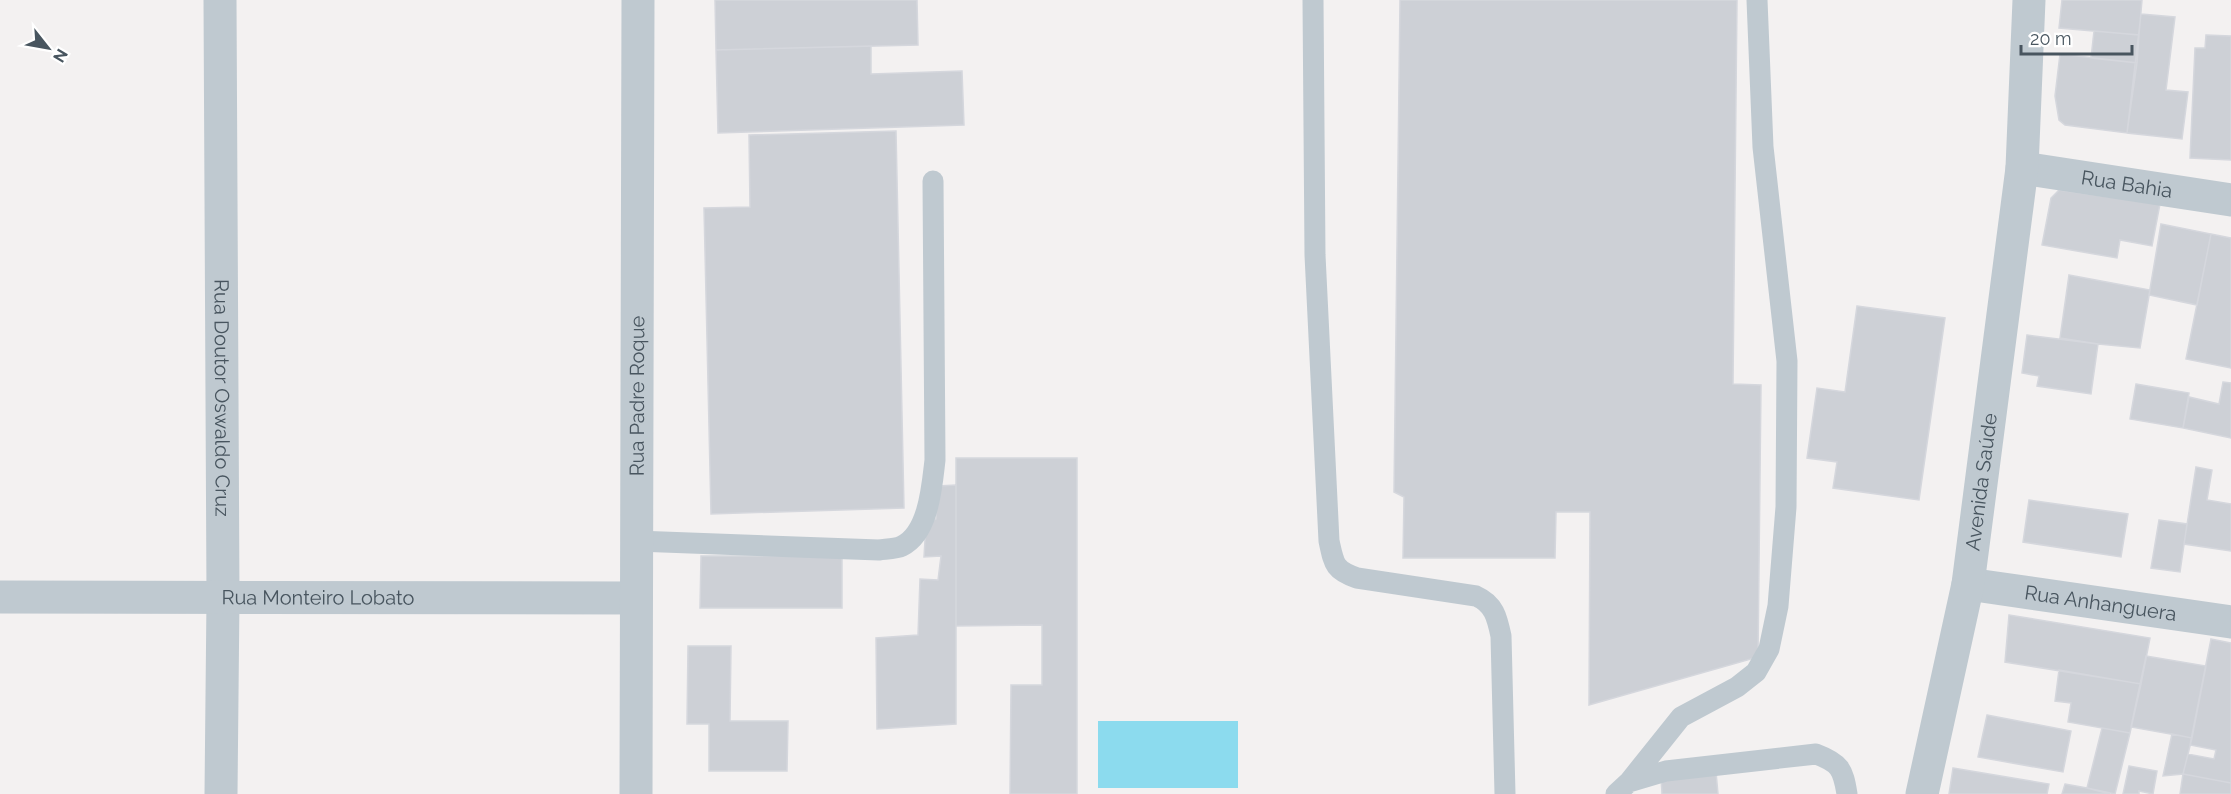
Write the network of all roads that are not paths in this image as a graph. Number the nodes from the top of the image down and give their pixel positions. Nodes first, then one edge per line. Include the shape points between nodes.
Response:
1 (220, 0) edge
2 (638, 0) edge
3 (1313, 0) edge
4 (1757, 0) edge
5 (2030, 0) edge
6 (2022, 168) junction
7 (933, 181) dead end
8 (2231, 200) edge
9 (636, 541) junction
10 (1968, 584) junction
11 (0, 597) edge
12 (223, 598) junction
13 (636, 598) junction
14 (2231, 622) edge
15 (1622, 788) edge
16 (221, 794) edge
17 (636, 794) edge
18 (1505, 794) edge
19 (1847, 794) edge
20 (1922, 794) edge

1 - 12 street, Rua Doutor Oswaldo Cruz
2 - 9 street, Rua Padre Roque
3 - 18 lane via 1316,255 1333,561 1341,572 1358,578 1487,601 1501,636
4 - 15 lane via 1763,147 1787,361 1786,507 1778,606 1770,649 1756,672 1737,687 1681,717
5 - 6 street, Avenida Saúde
6 - 8 street, Rua Bahia
6 - 10 street, Avenida Saúde
7 - 9 lane via 935,460 931,497 915,535 902,546 879,550
9 - 13 street, Rua Padre Roque
10 - 14 street, Rua Anhanguera
10 - 20 street, Avenida Saúde
11 - 12 street, Rua Monteiro Lobato
12 - 13 street, Rua Monteiro Lobato
12 - 16 street, Rua Doutor Oswaldo Cruz
13 - 17 street, Rua Padre Roque
15 - 19 lane via 1666,771 1816,754 1834,760 1844,775

